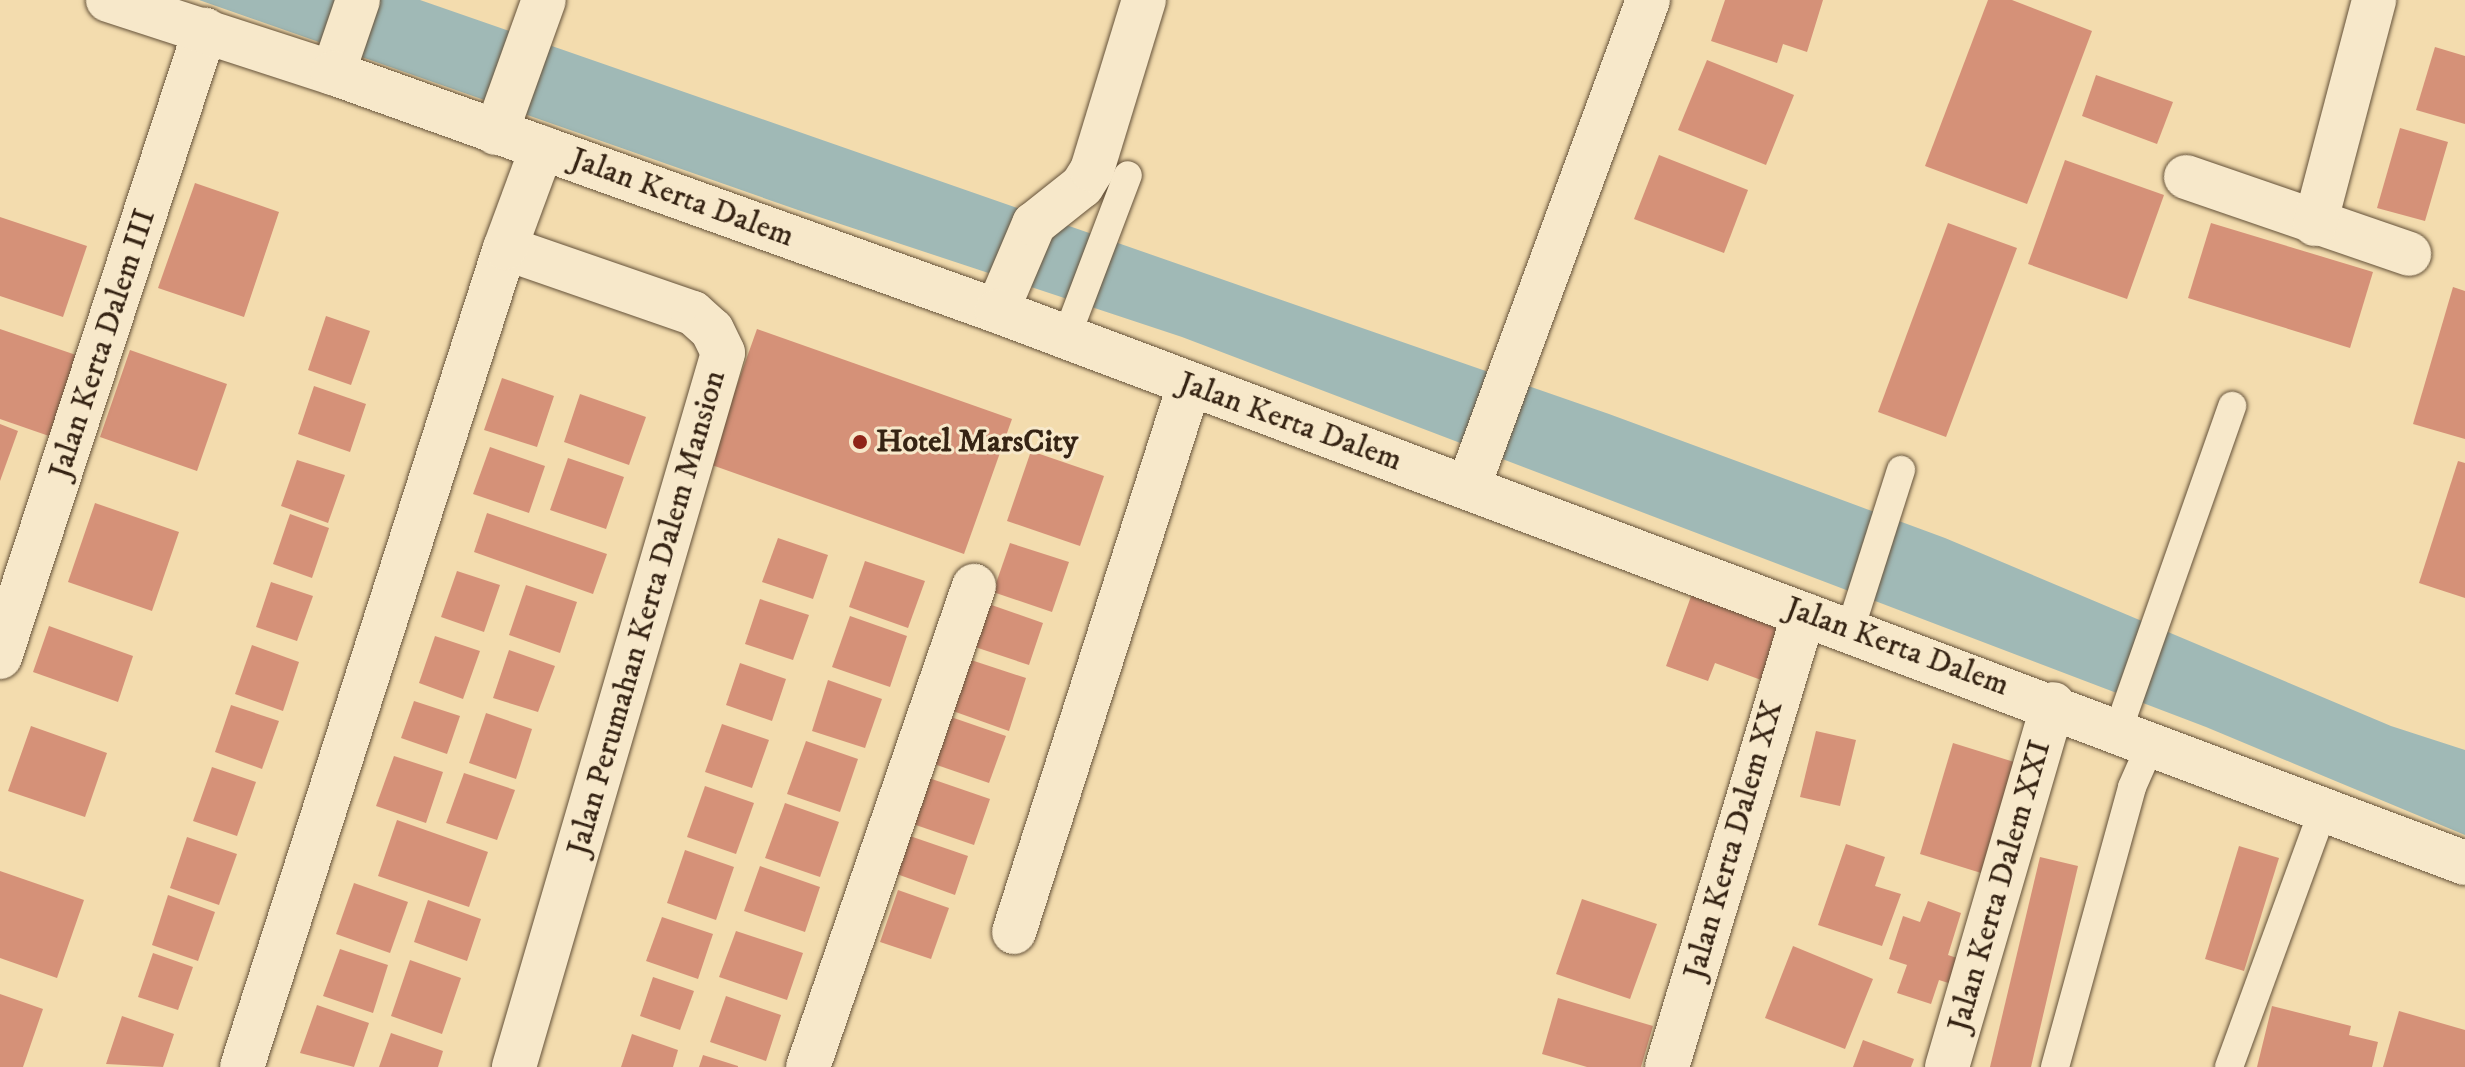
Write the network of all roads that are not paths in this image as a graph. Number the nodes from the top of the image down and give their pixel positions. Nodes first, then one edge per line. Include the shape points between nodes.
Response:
1 (108, 0) edge
2 (358, 0) edge
3 (1144, 0) edge
4 (1648, 0) edge
5 (2374, 0) edge
6 (154, 7) edge
7 (541, 10) edge
8 (205, 30) junction
9 (335, 65) junction
10 (498, 126) junction
11 (542, 148) junction
12 (1128, 175) dead end
13 (2186, 177) dead end
14 (2315, 224) junction
15 (505, 248) junction
16 (2409, 254) dead end
17 (1002, 301) junction
18 (1072, 325) junction
19 (1189, 386) junction
20 (2232, 406) dead end
21 (1901, 470) dead end
22 (1473, 472) junction
23 (974, 586) dead end
24 (1804, 614) junction
25 (1855, 614) junction
26 (0, 657) edge
27 (2053, 704) junction
28 (2133, 723) junction
29 (2324, 808) junction
30 (2465, 863) edge
31 (1014, 932) dead end
32 (242, 1067) edge
33 (514, 1067) edge
34 (808, 1067) edge
35 (1667, 1067) edge
36 (1947, 1067) edge
37 (2055, 1067) edge
38 (2229, 1067) edge

1 - 6 street, Jalan Kerta Dalem
2 - 9 street
3 - 17 street via 1092,170 1082,186 1034,224
4 - 22 street
5 - 14 street
6 - 8 street, Jalan Kerta Dalem
7 - 10 street
8 - 9 street, Jalan Kerta Dalem
8 - 26 street, Jalan Kerta Dalem III
9 - 10 street, Jalan Kerta Dalem
10 - 11 street, Jalan Kerta Dalem
11 - 15 street
11 - 17 street, Jalan Kerta Dalem
12 - 18 lane
13 - 14 street
14 - 16 street
15 - 32 street
15 - 33 street, Jalan Perumahan Kerta Dalem Mansion via 693,313 712,330 723,353
17 - 18 street, Jalan Kerta Dalem
18 - 19 street, Jalan Kerta Dalem
19 - 22 street, Jalan Kerta Dalem
19 - 31 street
20 - 28 lane via 2161,617
21 - 25 lane
22 - 24 street, Jalan Kerta Dalem
23 - 34 street
24 - 25 street, Jalan Kerta Dalem
24 - 35 street, Jalan Kerta Dalem XX
25 - 27 street, Jalan Kerta Dalem
27 - 28 street, Jalan Kerta Dalem
27 - 36 street, Jalan Kerta Dalem XXI
28 - 29 street, Jalan Kerta Dalem
28 - 37 lane via 2132,787
29 - 30 street, Jalan Kerta Dalem
29 - 38 lane

